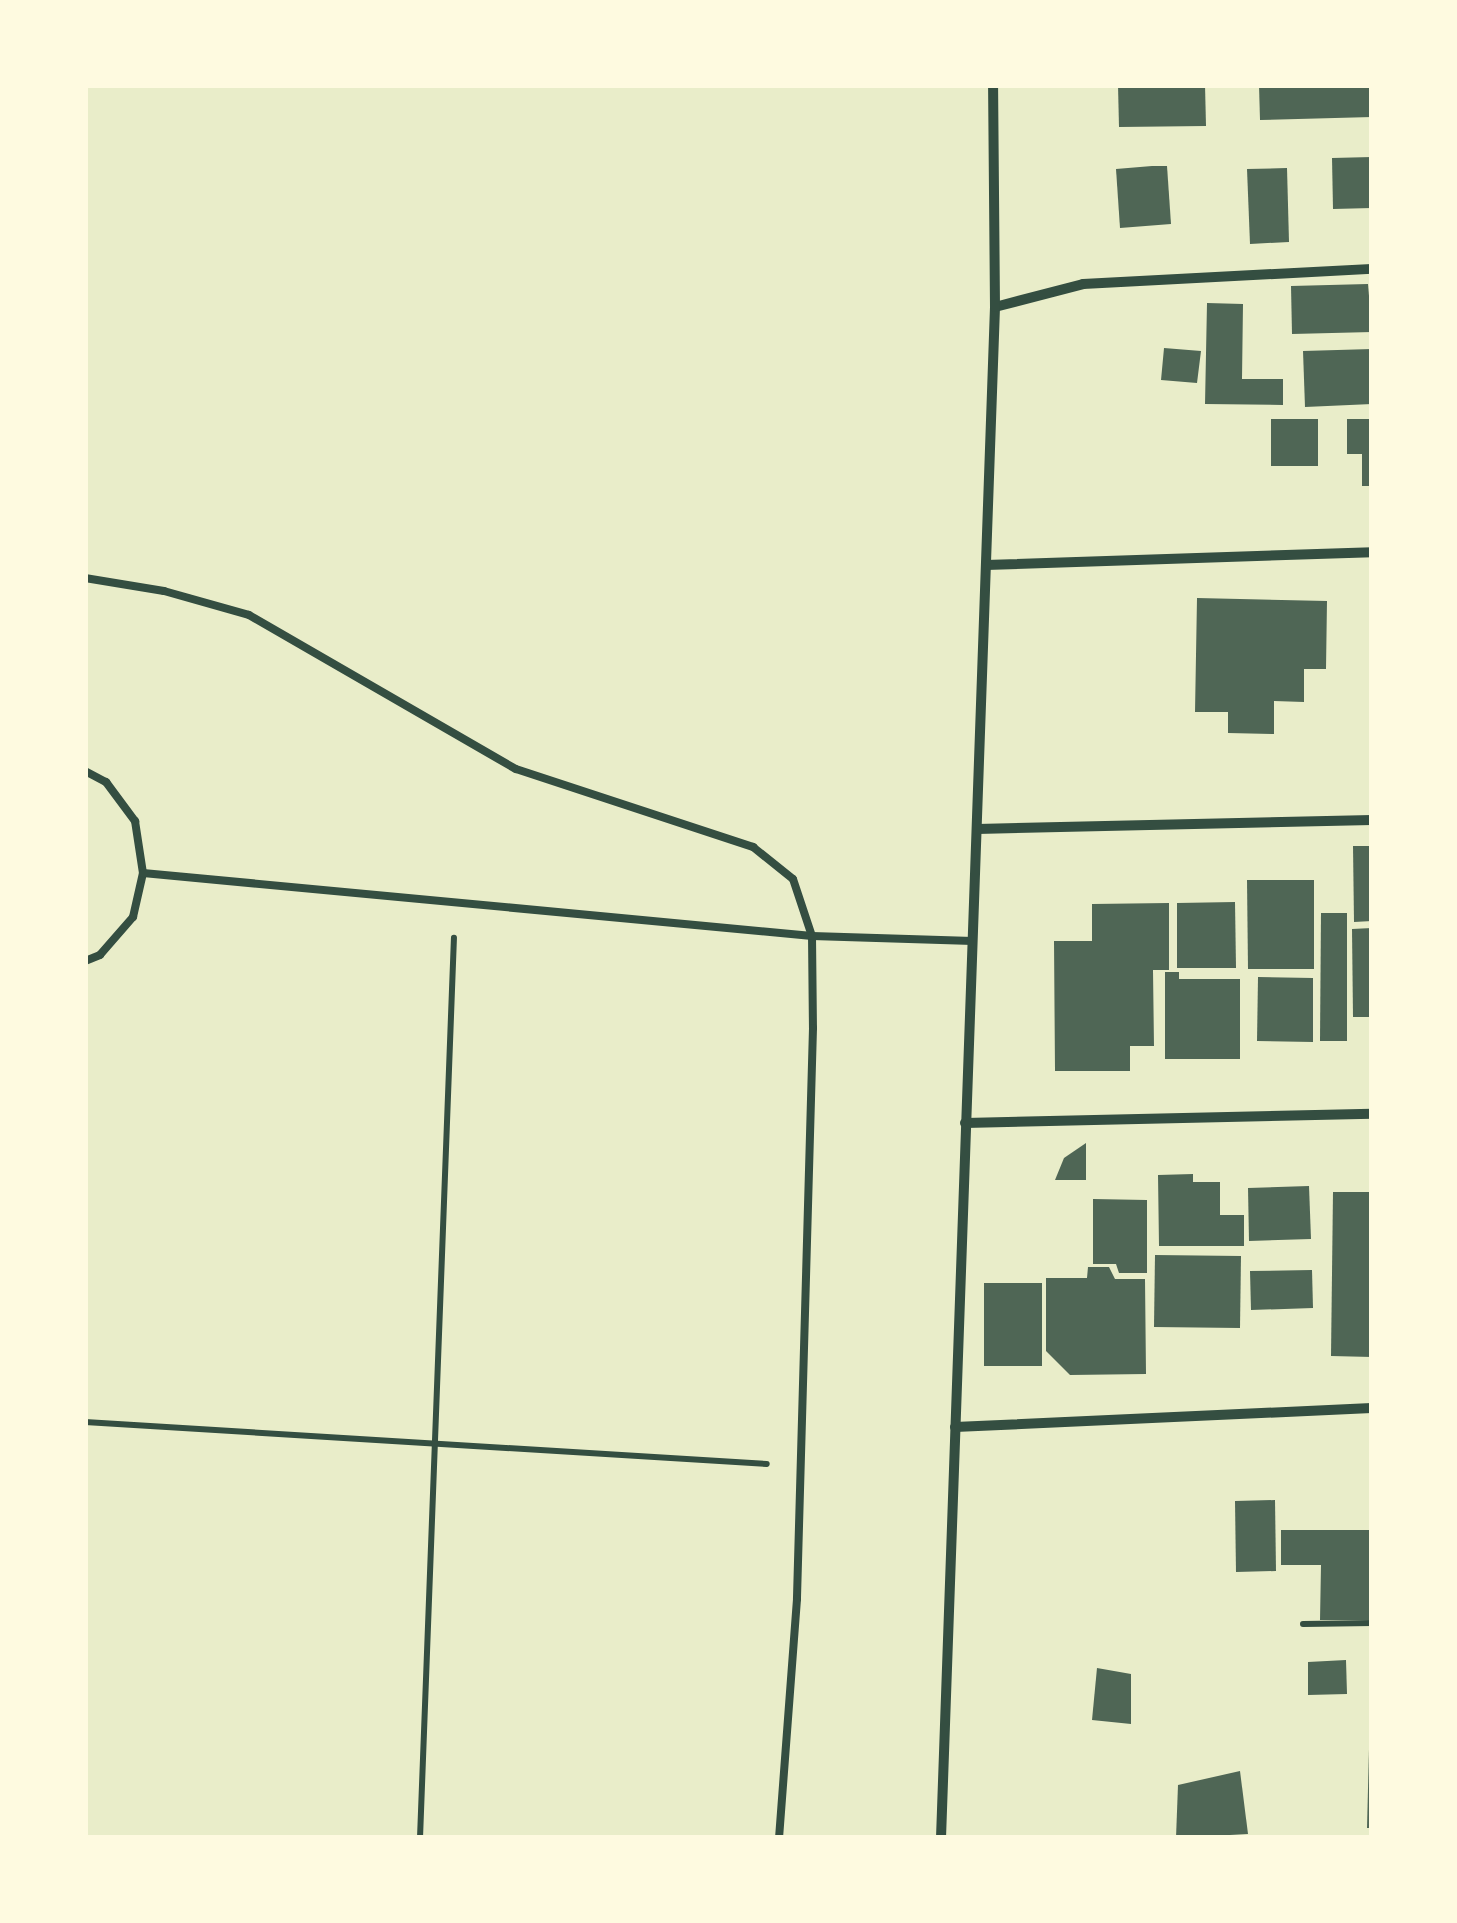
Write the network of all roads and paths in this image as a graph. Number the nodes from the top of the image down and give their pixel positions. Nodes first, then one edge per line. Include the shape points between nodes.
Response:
1 (993, 85) edge
2 (1372, 269) edge
3 (995, 307) junction
4 (1372, 552) edge
5 (986, 565) junction
6 (85, 578) edge
7 (85, 771) edge
8 (1372, 820) edge
9 (976, 829) junction
10 (143, 873) junction
11 (455, 902) junction
12 (812, 936) junction
13 (972, 941) junction
14 (85, 962) edge
15 (1372, 1114) edge
16 (966, 1123) junction
17 (1372, 1408) edge
18 (85, 1422) edge
19 (955, 1427) junction
20 (438, 1446) junction
21 (800, 1466) junction
22 (1304, 1624) dead end
23 (1372, 1624) edge
24 (420, 1838) edge
25 (780, 1838) edge
26 (941, 1838) edge

1 - 3 street
2 - 3 street via 1084,284
3 - 5 street
4 - 5 street
5 - 9 street
6 - 12 lane via 249,615 516,770 752,847 793,879
7 - 10 lane via 106,782 135,821
8 - 9 street
9 - 13 street
10 - 11 lane
10 - 14 lane via 133,917 100,955
11 - 12 lane
11 - 20 path
12 - 13 lane
12 - 21 lane
13 - 16 street
15 - 16 street
16 - 19 street
17 - 19 street
18 - 20 path
19 - 26 street
20 - 21 path
20 - 24 path
21 - 25 lane
22 - 23 path

